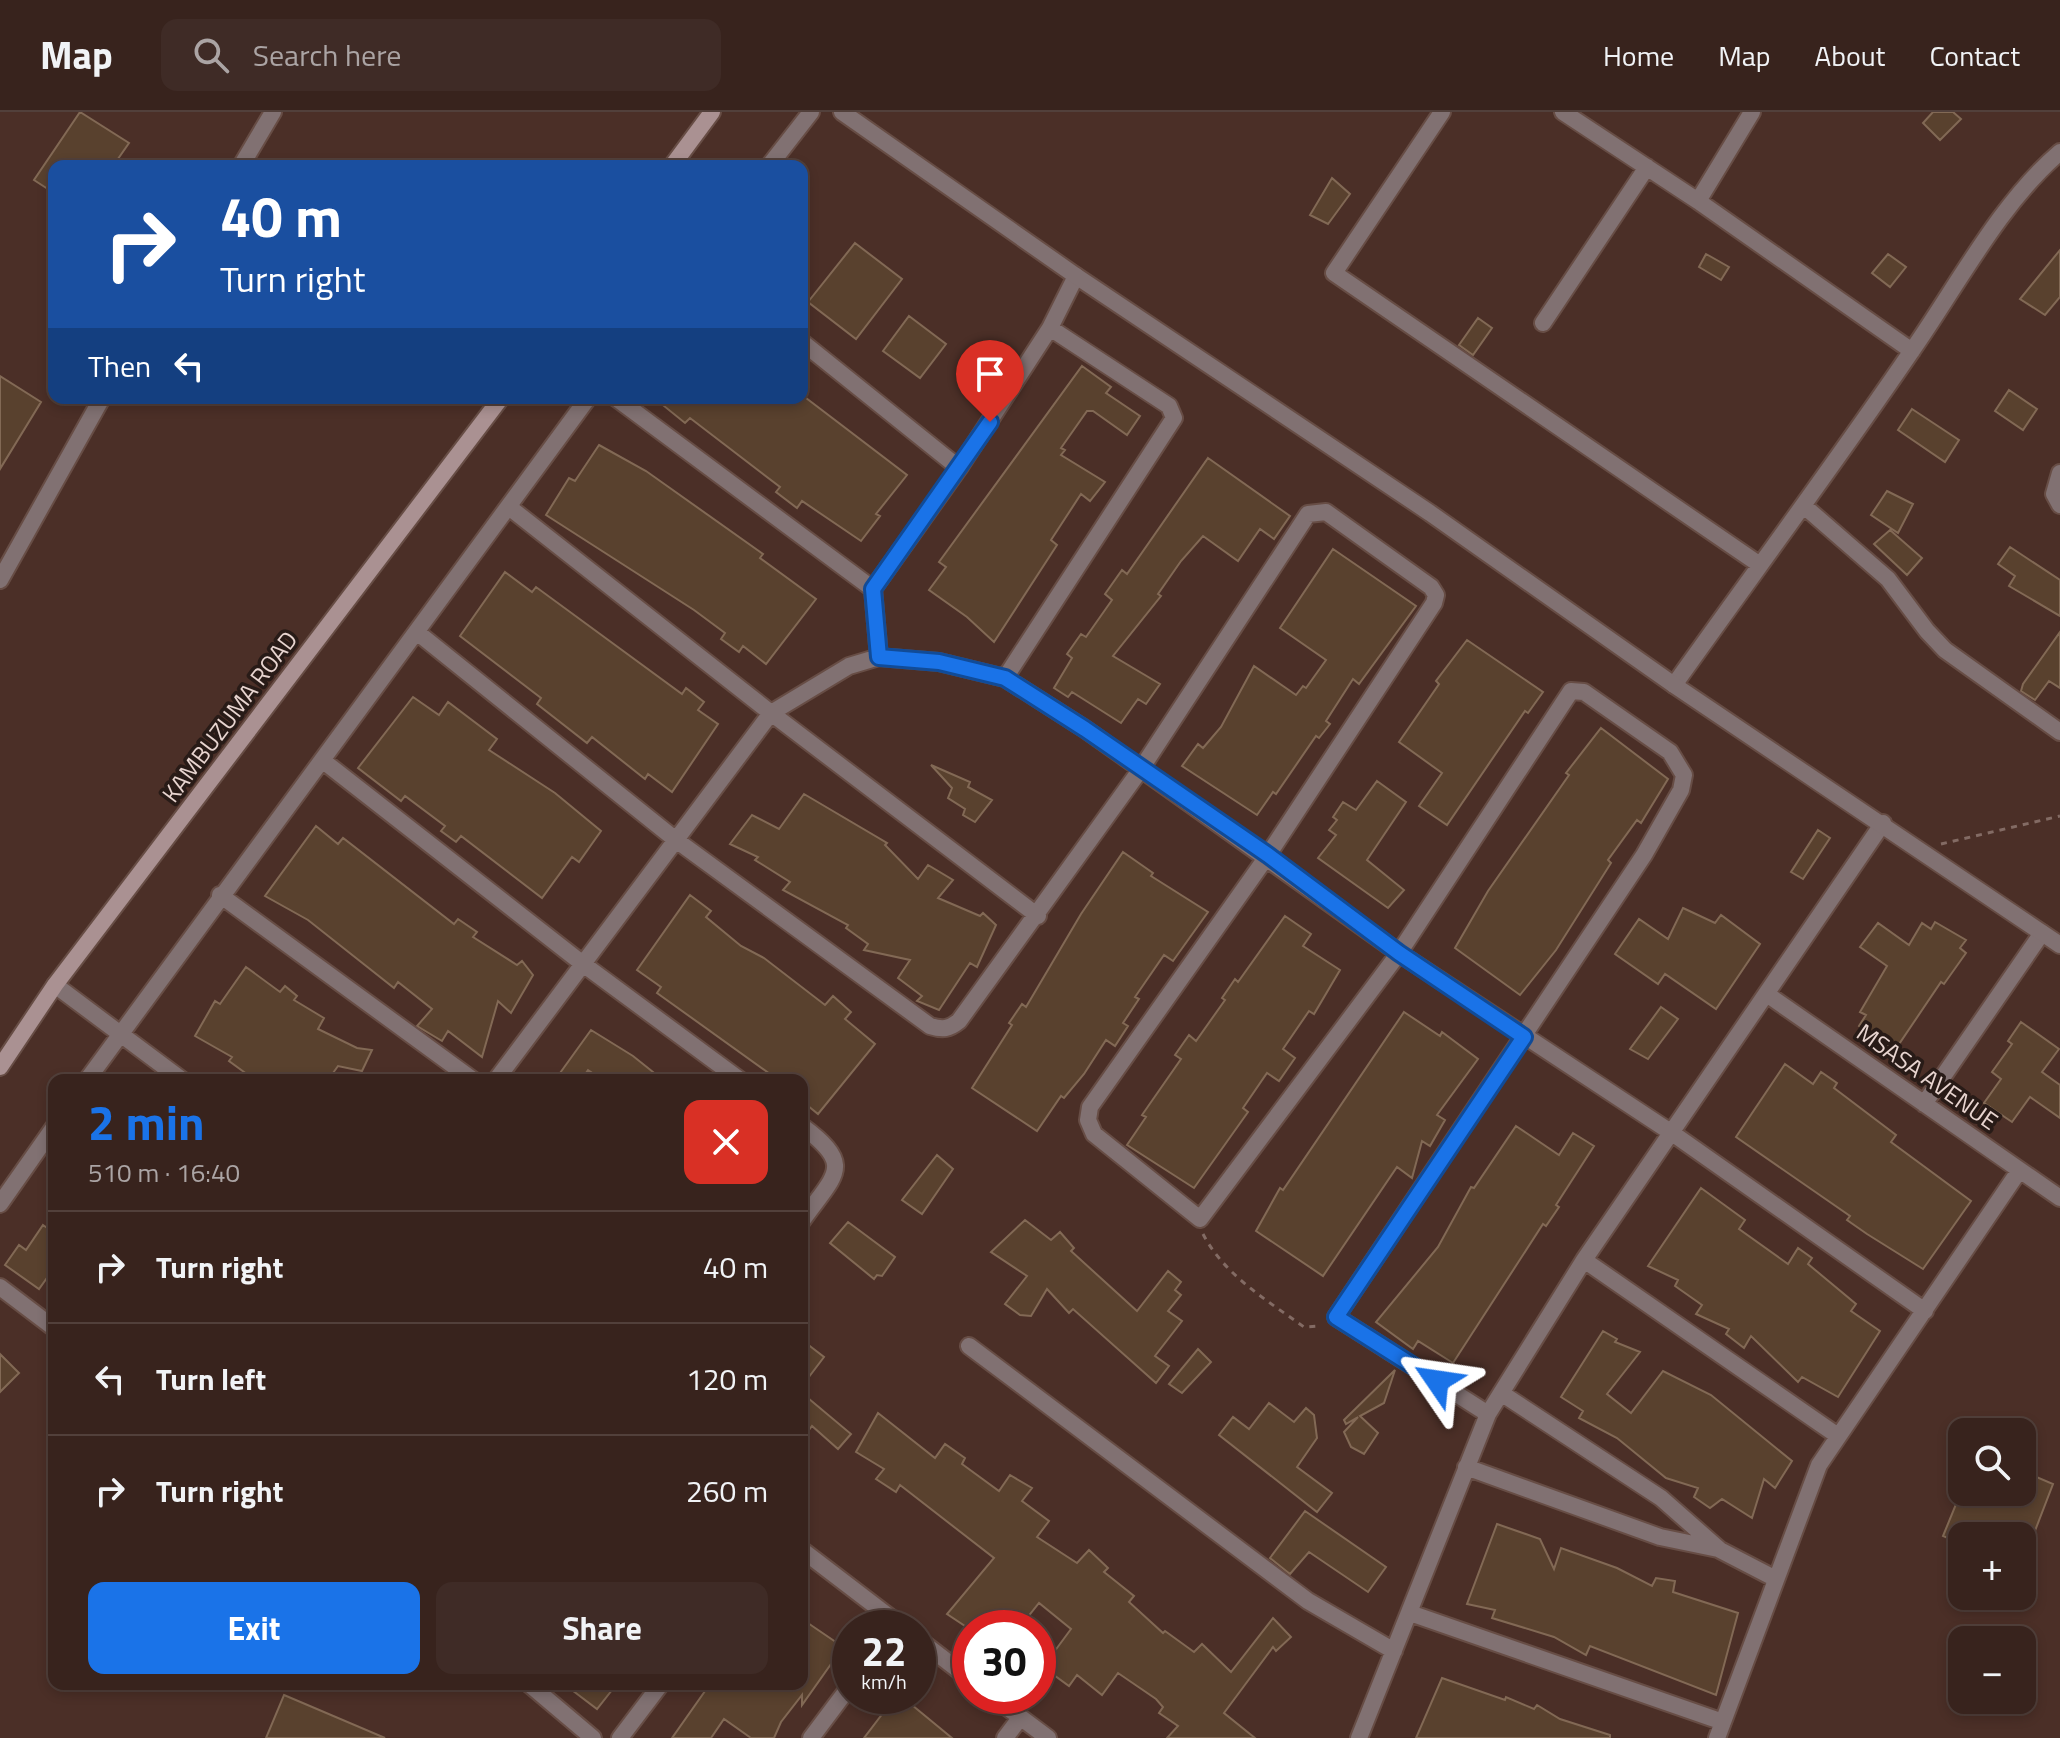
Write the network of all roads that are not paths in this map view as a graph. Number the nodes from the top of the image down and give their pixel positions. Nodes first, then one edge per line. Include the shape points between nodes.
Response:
1 (273, 112) edge
2 (712, 112) edge
3 (811, 112) edge
4 (842, 112) edge
5 (1442, 112) edge
6 (1563, 112) edge
7 (1752, 112) edge
8 (2060, 152) edge
9 (245, 160) edge
10 (676, 160) edge
11 (774, 160) edge
12 (1647, 167) junction
13 (1698, 201) junction
14 (1076, 276) junction
15 (1543, 323) dead end
16 (1050, 328) junction
17 (808, 347) edge
18 (1912, 351) junction
19 (99, 404) edge
20 (496, 404) edge
21 (584, 404) edge
22 (624, 404) edge
23 (959, 468) junction
24 (2060, 473) edge
25 (2060, 505) edge
26 (1804, 506) junction
27 (509, 507) junction
28 (1760, 565) junction
29 (0, 580) edge
30 (873, 589) junction
31 (418, 633) junction
32 (879, 657) junction
33 (1005, 678) junction
34 (1674, 685) junction
35 (771, 713) junction
36 (2060, 732) edge
37 (322, 760) junction
38 (1141, 769) junction
39 (1883, 823) junction
40 (676, 840) junction
41 (1268, 855) junction
42 (220, 895) junction
43 (1038, 916) junction
44 (2042, 933) junction
45 (2060, 945) edge
46 (1399, 953) junction
47 (583, 964) junction
48 (55, 985) junction
49 (1768, 995) junction
50 (119, 1034) junction
51 (1524, 1037) junction
52 (0, 1067) edge
53 (91, 1074) edge
54 (174, 1074) edge
55 (465, 1074) edge
56 (500, 1074) edge
57 (732, 1074) edge
58 (1924, 1104) junction
59 (808, 1130) edge
60 (1672, 1133) junction
61 (48, 1136) edge
62 (2019, 1171) junction
63 (2057, 1191) edge
64 (0, 1204) edge
65 (808, 1213) edge
66 (1584, 1260) junction
67 (0, 1287) edge
68 (1925, 1311) junction
69 (48, 1323) edge
70 (969, 1346) dead end
71 (1501, 1393) junction
72 (1488, 1414) junction
73 (1838, 1436) junction
74 (1466, 1467) junction
75 (1720, 1550) junction
76 (808, 1555) edge
77 (1776, 1579) junction
78 (878, 1610) edge
79 (1410, 1613) junction
80 (1394, 1651) junction
81 (936, 1653) edge
82 (952, 1665) edge
83 (536, 1690) edge
84 (656, 1690) edge
85 (832, 1710) edge
86 (1015, 1714) edge
87 (1020, 1718) junction
88 (1720, 1730) edge
89 (593, 1738) edge
90 (620, 1738) edge
91 (811, 1738) edge
92 (1005, 1738) edge
93 (1048, 1738) edge
94 (1359, 1738) edge

1 - 9 street
2 - 10 main road
3 - 11 street
4 - 14 street
5 - 28 street via 1334,273
6 - 12 street
7 - 13 street
8 - 18 street via 1986,240
12 - 13 street
12 - 15 street
13 - 18 street
14 - 16 street
14 - 34 street via 1430,513
16 - 23 street
16 - 33 street via 1169,406 1174,418
17 - 23 street
18 - 26 street
19 - 29 street
20 - 48 main road, KAMBUZUMA ROAD
21 - 27 street
22 - 30 street
23 - 30 street
24 - 25 street via 2054,494
26 - 28 street
26 - 36 street via 1888,579 1945,650
27 - 31 street
27 - 35 street
28 - 34 street
30 - 32 street
31 - 37 street
31 - 40 street
32 - 33 street via 939,662
32 - 35 street via 849,666
33 - 38 street
34 - 39 street
35 - 40 street
35 - 43 street
37 - 42 street
37 - 47 street
38 - 41 street
38 - 41 street via 1301,522 1308,514 1326,512 1431,587 1435,599
38 - 43 street
39 - 44 street
39 - 49 street
40 - 43 street via 940,1029 959,1021
40 - 47 street
41 - 46 street
41 - 46 street via 1090,1107 1094,1134 1200,1219
42 - 50 street
42 - 55 street
44 - 45 street
44 - 58 street
46 - 51 street
46 - 51 street via 1567,696 1575,689 1584,692 1670,752 1684,775 1681,790 1644,855
47 - 56 street
47 - 57 street
48 - 50 street
48 - 52 main road, KAMBUZUMA ROAD
49 - 58 street, MSASA AVENUE
49 - 60 street
50 - 53 street
50 - 54 street
51 - 60 street
51 - 72 street via 1336,1317
58 - 62 street, MSASA AVENUE
59 - 65 street via 829,1146 836,1165
60 - 66 street
60 - 68 street
61 - 64 street
62 - 63 street, MSASA AVENUE
62 - 68 street
66 - 71 street
66 - 73 street
67 - 69 street
68 - 73 street
70 - 80 street via 1308,1601
71 - 72 street
71 - 75 street via 1661,1498
72 - 74 street
73 - 77 street via 1819,1465
74 - 75 street via 1660,1537
74 - 79 street
75 - 77 street
76 - 78 street
77 - 88 street
79 - 80 street
79 - 88 street
80 - 94 street
81 - 82 street
83 - 89 street
84 - 90 street
85 - 91 street
86 - 87 street
87 - 92 street
87 - 93 street

